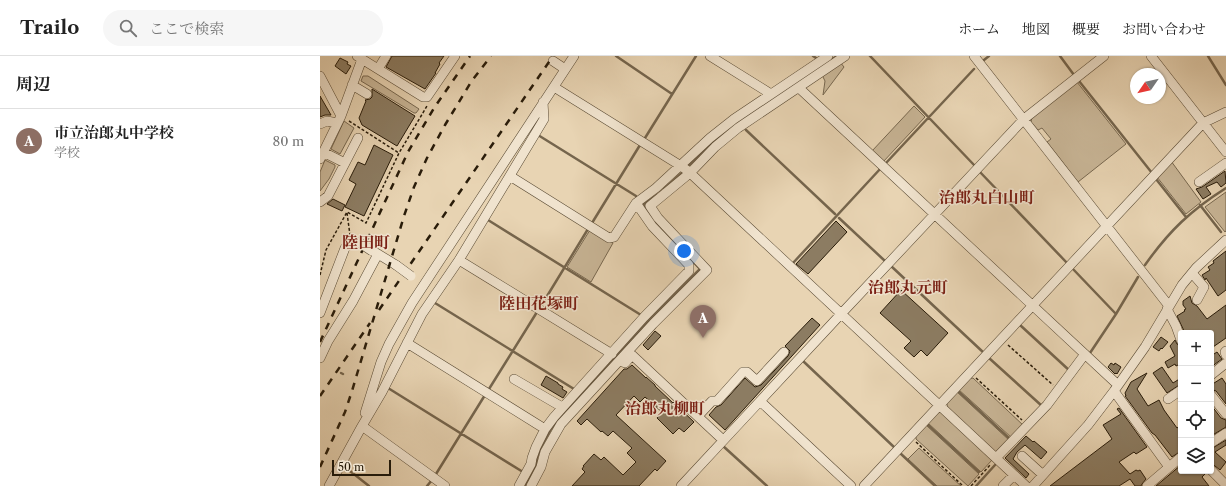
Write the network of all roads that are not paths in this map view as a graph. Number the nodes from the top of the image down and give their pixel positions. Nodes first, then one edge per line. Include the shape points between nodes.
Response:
1 (386, 56) edge
2 (455, 56) edge
3 (574, 56) edge
4 (710, 56) edge
5 (828, 56) edge
6 (845, 56) edge
7 (974, 56) edge
8 (1104, 56) edge
9 (1151, 56) edge
10 (359, 58) edge
11 (553, 60) dead end
12 (378, 69) junction
13 (565, 69) junction
14 (320, 76) edge
15 (352, 85) junction
16 (554, 87) junction
17 (799, 88) junction
18 (367, 94) dead end
19 (771, 94) junction
20 (543, 102) junction
21 (1226, 112) edge
22 (339, 119) junction
23 (1024, 119) junction
24 (1203, 123) junction
25 (320, 124) edge
26 (358, 138) dead end
27 (1226, 152) edge
28 (322, 155) edge
29 (345, 163) junction
30 (1226, 163) edge
31 (685, 169) junction
32 (510, 176) junction
33 (1199, 182) dead end
34 (320, 202) edge
35 (636, 203) junction
36 (934, 214) junction
37 (1107, 226) junction
38 (1226, 240) edge
39 (375, 252) junction
40 (459, 260) junction
41 (1192, 273) junction
42 (424, 284) junction
43 (1197, 300) dead end
44 (1033, 305) junction
45 (1168, 307) junction
46 (320, 313) edge
47 (841, 314) junction
48 (1178, 332) edge
49 (407, 343) junction
50 (1226, 351) edge
51 (784, 352) dead end
52 (612, 354) junction
53 (1085, 354) junction
54 (1226, 355) edge
55 (320, 358) edge
56 (1226, 363) edge
57 (1214, 372) edge
58 (514, 379) dead end
59 (1116, 388) junction
60 (1178, 392) edge
61 (1168, 399) dead end
62 (1214, 399) edge
63 (760, 401) junction
64 (586, 405) dead end
65 (939, 405) junction
66 (562, 407) junction
67 (1226, 414) edge
68 (698, 416) junction
69 (362, 426) junction
70 (545, 429) junction
71 (1226, 433) edge
72 (723, 440) junction
73 (1214, 442) edge
74 (1022, 456) dead end
75 (996, 458) junction
76 (1178, 460) edge
77 (1169, 467) junction
78 (1214, 473) edge
79 (1014, 475) junction
80 (1043, 475) junction
81 (1226, 485) edge
82 (329, 486) edge
83 (445, 486) edge
84 (519, 486) edge
85 (531, 486) edge
86 (681, 486) edge
87 (851, 486) edge
88 (864, 486) edge
89 (1003, 486) edge
90 (1026, 486) edge
91 (1033, 486) edge
92 (1146, 486) edge

1 - 12 street
2 - 12 street via 428,96 423,97
3 - 13 street
4 - 19 street
5 - 19 street
6 - 17 street
7 - 23 street
8 - 23 street
9 - 24 street
10 - 12 street
10 - 15 street
11 - 13 street
13 - 16 street
14 - 22 street
15 - 18 street
15 - 22 street
16 - 20 street
16 - 31 street
17 - 31 street via 738,128
17 - 36 street
19 - 31 street via 716,133
20 - 32 street via 544,119
20 - 42 street
21 - 24 street
22 - 25 street via 327,120
22 - 28 street
23 - 36 street
23 - 37 street
24 - 27 street
24 - 37 street
26 - 29 street
28 - 29 street
29 - 34 street via 328,196
30 - 33 street
31 - 35 street
31 - 47 street
31 - 85 street via 650,206 658,218 707,270 653,324 561,424 545,452 541,467
32 - 35 street via 609,238 614,237
32 - 40 street
35 - 52 street via 652,226 689,265 688,271
36 - 44 street
36 - 47 street
37 - 44 street
37 - 45 street
38 - 41 street
39 - 42 street, bridge
39 - 46 street, bridge via 360,243 348,244
39 - 55 street via 360,290
40 - 49 street via 422,314
40 - 52 street
41 - 43 street via 1204,286
41 - 45 street
42 - 69 street via 389,344 376,376
44 - 53 street
44 - 65 street
45 - 48 street
45 - 59 street
47 - 63 street
47 - 65 street
49 - 69 street
49 - 70 street
50 - 54 street
51 - 68 street via 757,381 747,372 742,372 716,401 712,401
52 - 66 street
53 - 59 street
53 - 75 street via 1058,391
56 - 57 street
58 - 66 street
59 - 77 street
59 - 80 street via 1088,425
60 - 61 street
62 - 67 street
63 - 72 street
63 - 87 street
64 - 68 street via 632,355
65 - 75 street
65 - 88 street
66 - 70 street
68 - 72 street
69 - 82 street
69 - 83 street
70 - 84 street
71 - 73 street
72 - 86 street
74 - 80 street
75 - 79 street
76 - 77 street
77 - 92 street
78 - 81 street
79 - 89 street
79 - 90 street
80 - 91 street

